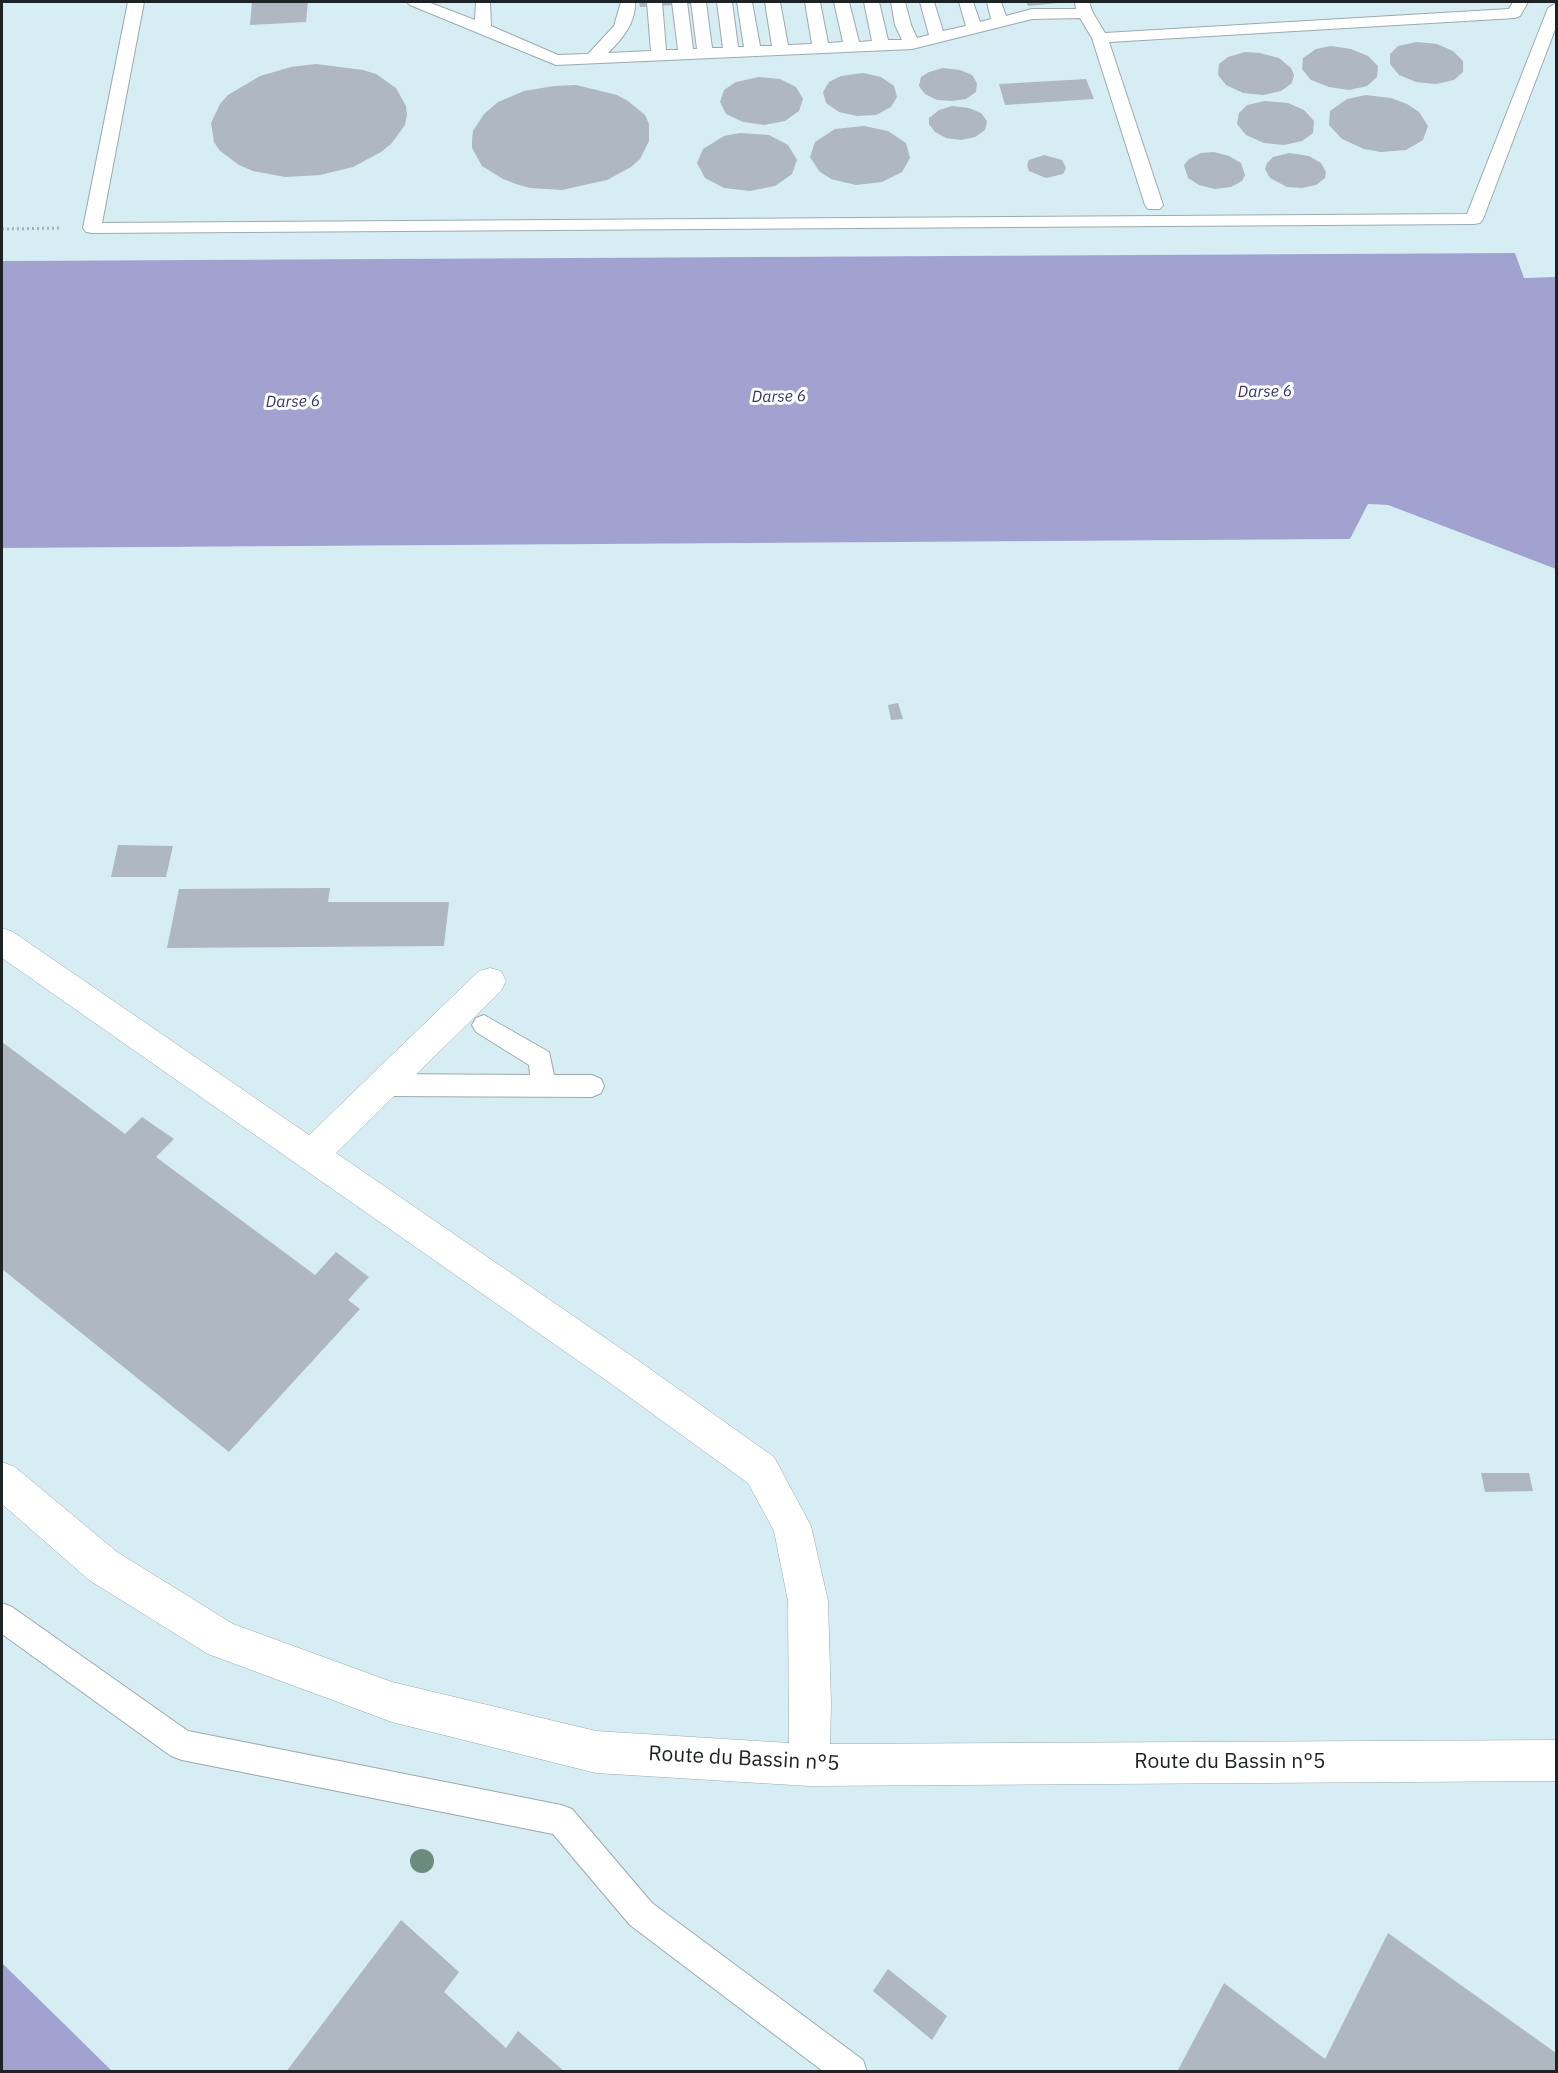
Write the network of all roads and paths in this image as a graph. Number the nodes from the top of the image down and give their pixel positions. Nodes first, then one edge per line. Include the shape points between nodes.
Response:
1 (136, 2) edge
2 (415, 2) edge
3 (483, 2) edge
4 (628, 2) edge
5 (654, 2) edge
6 (679, 2) edge
7 (698, 2) edge
8 (724, 2) edge
9 (744, 2) edge
10 (772, 2) edge
11 (812, 2) edge
12 (841, 2) edge
13 (871, 2) edge
14 (898, 2) edge
15 (927, 2) edge
16 (966, 2) edge
17 (994, 2) edge
18 (1520, 2) edge
19 (1084, 7) edge
20 (1557, 8) edge
21 (1000, 22) junction
22 (483, 28) junction
23 (974, 28) junction
24 (937, 38) junction
25 (1100, 38) junction
26 (912, 44) junction
27 (881, 45) junction
28 (852, 46) junction
29 (821, 48) junction
30 (781, 50) junction
31 (753, 51) junction
32 (731, 52) junction
33 (705, 53) junction
34 (686, 54) junction
35 (659, 55) junction
36 (593, 58) junction
37 (1154, 205) dead end
38 (92, 228) junction
39 (2, 229) edge
40 (2, 940) edge
41 (490, 981) dead end
42 (484, 1025) dead end
43 (383, 1084) junction
44 (543, 1085) junction
45 (592, 1086) dead end
46 (311, 1155) junction
47 (2, 1480) edge
48 (2, 1617) edge
49 (1557, 1761) edge
50 (809, 1765) junction
51 (851, 2072) edge

1 - 38 lane
2 - 22 lane
3 - 22 lane
4 - 36 lane via 623,25
5 - 35 lane
6 - 34 lane
7 - 33 lane
8 - 32 lane
9 - 31 lane
10 - 30 lane
11 - 29 lane
12 - 28 lane
13 - 27 lane
14 - 26 lane
15 - 24 lane
16 - 23 lane
17 - 21 lane
18 - 25 lane via 1515,13
19 - 21 lane
19 - 25 lane
20 - 38 lane via 1474,219
21 - 23 lane
22 - 36 lane via 556,60
23 - 24 lane
24 - 26 lane
25 - 37 lane
26 - 27 lane
27 - 28 lane
28 - 29 lane
29 - 30 lane
30 - 31 lane
31 - 32 lane
32 - 33 lane
33 - 34 lane
34 - 35 lane
35 - 36 lane
38 - 39 path
40 - 46 street
41 - 43 street
42 - 44 lane via 540,1059
43 - 44 lane
43 - 46 street
44 - 45 lane
46 - 50 street via 761,1470 792,1526 808,1601
47 - 50 street, Route du Bassin n°5 via 103,1566 222,1640 392,1702 596,1752
48 - 51 lane via 182,1745 561,1820 642,1914
49 - 50 street, Route du Bassin n°5

